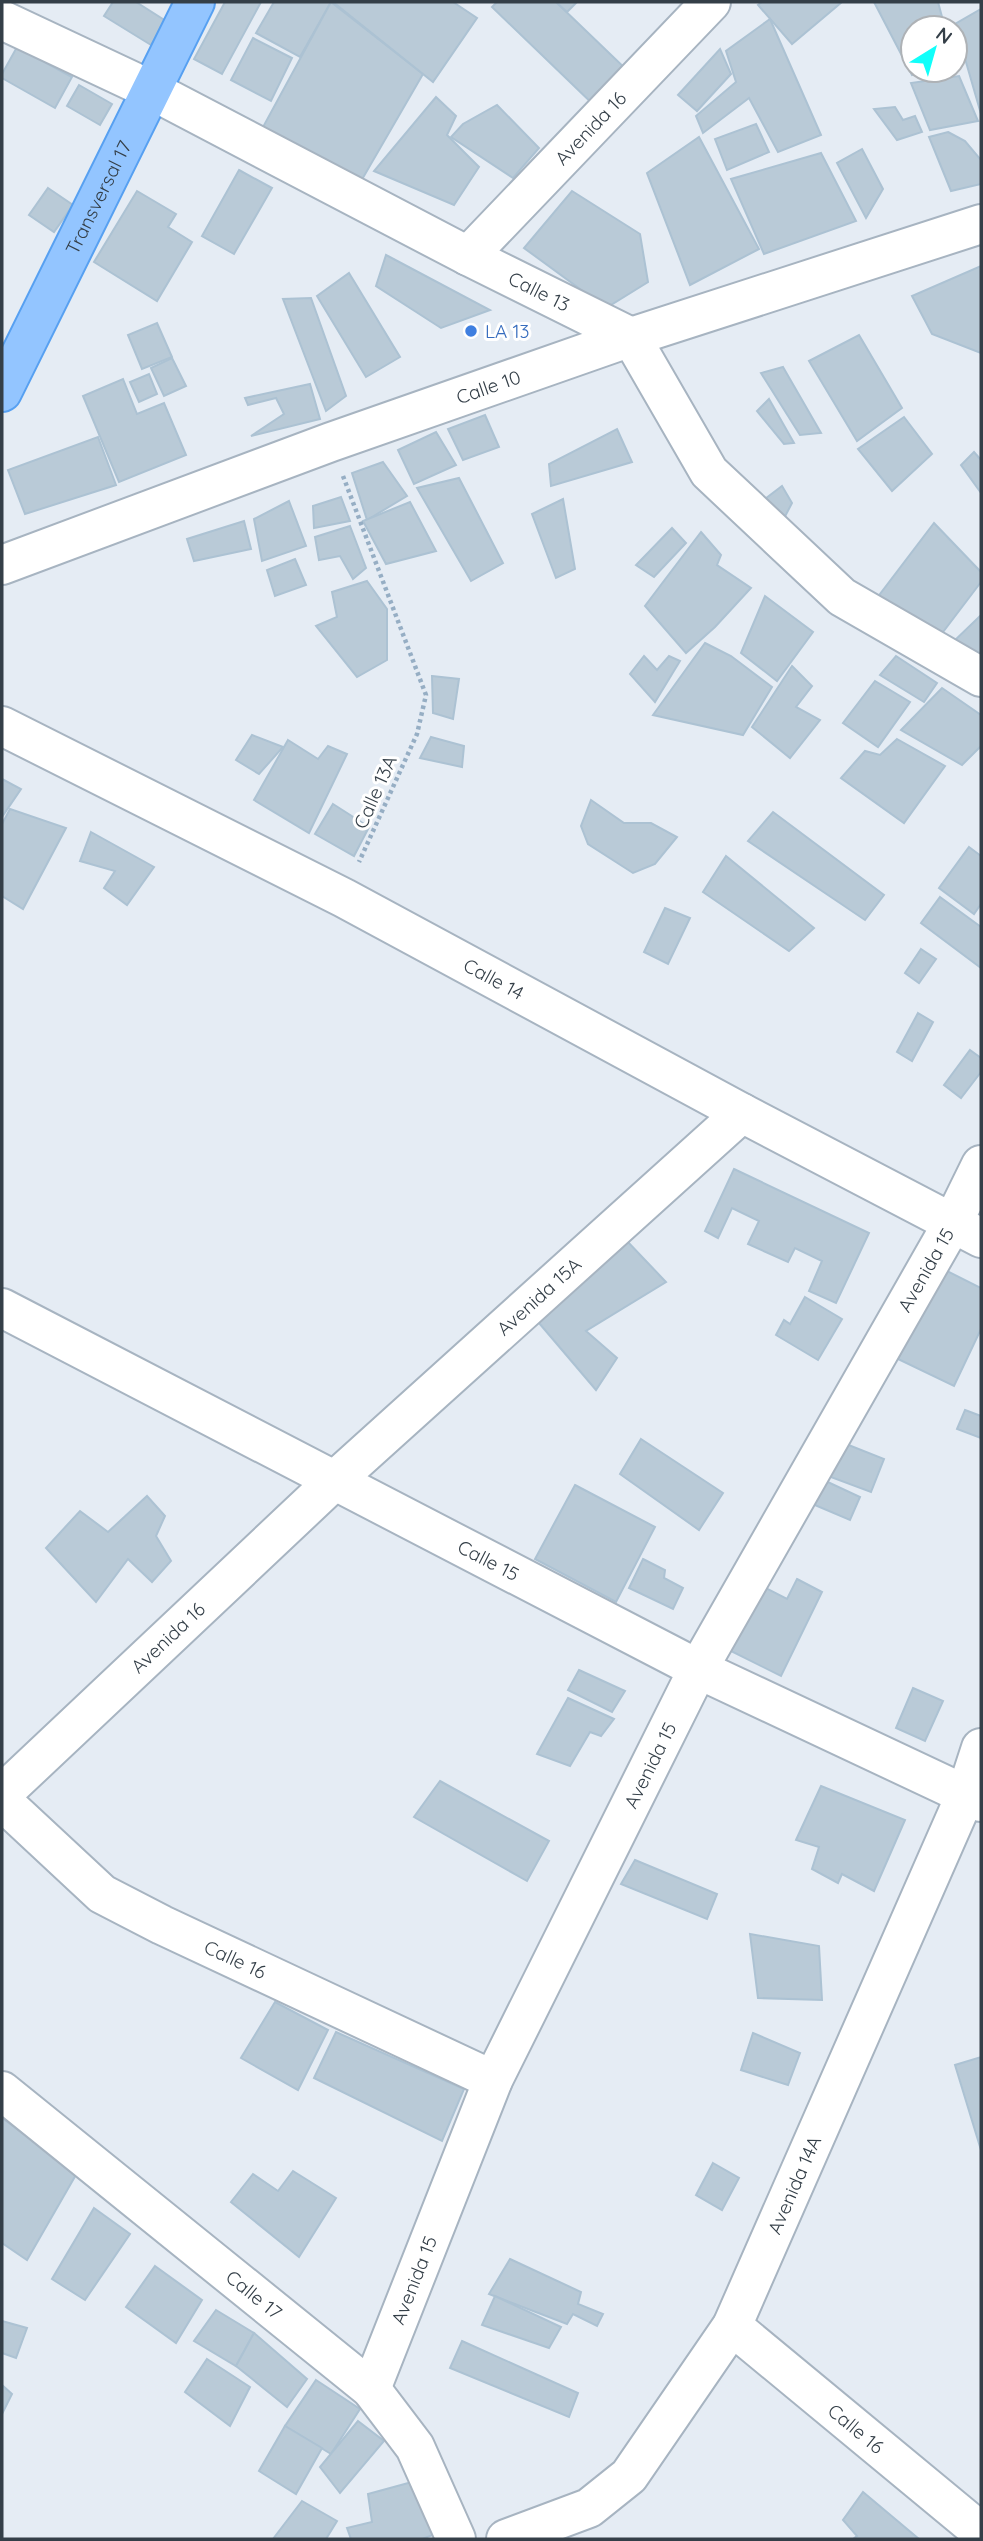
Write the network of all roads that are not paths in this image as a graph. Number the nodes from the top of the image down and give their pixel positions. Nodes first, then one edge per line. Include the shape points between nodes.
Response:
1 (195, 2) edge
2 (711, 2) edge
3 (2, 20) edge
4 (151, 90) junction
5 (981, 224) edge
6 (468, 256) junction
7 (631, 337) junction
8 (2, 392) edge
9 (2, 565) edge
10 (981, 677) edge
11 (2, 726) edge
12 (742, 1113) junction
13 (981, 1165) edge
14 (967, 1231) edge
15 (2, 1308) edge
16 (334, 1481) junction
17 (698, 1670) junction
18 (981, 1748) edge
19 (2, 1794) edge
20 (974, 1798) edge
21 (2, 1801) edge
22 (493, 2080) junction
23 (2, 2091) edge
24 (732, 2326) junction
25 (371, 2389) junction
26 (981, 2532) edge
27 (456, 2539) edge
28 (506, 2539) edge

1 - 4 main road, Transversal 17
2 - 6 street, Avenida 16
3 - 4 street, Calle 13
4 - 6 street, Calle 13
4 - 8 main road, Transversal 17
5 - 7 street, Calle 10
6 - 7 street, Calle 13
7 - 9 street, Calle 10 via 331,442
7 - 10 street via 709,471 842,597
11 - 12 street, Calle 14 via 344,898
12 - 14 street, Calle 14
12 - 16 street, Avenida 15A
13 - 14 street, Avenida 15
14 - 17 street, Avenida 15
15 - 16 street, Calle 15
16 - 17 street, Calle 15
16 - 19 street, Avenida 16
17 - 20 street, Calle 15
17 - 22 street, Avenida 15
18 - 20 street, Avenida 14A
20 - 24 street, Avenida 14A
21 - 22 street, Calle 16 via 102,1894
22 - 25 street, Avenida 15
23 - 25 street, Calle 17
24 - 26 street, Calle 16
24 - 28 street, Avenida 14A via 629,2476 589,2508
25 - 27 street, Calle 17 via 415,2447

